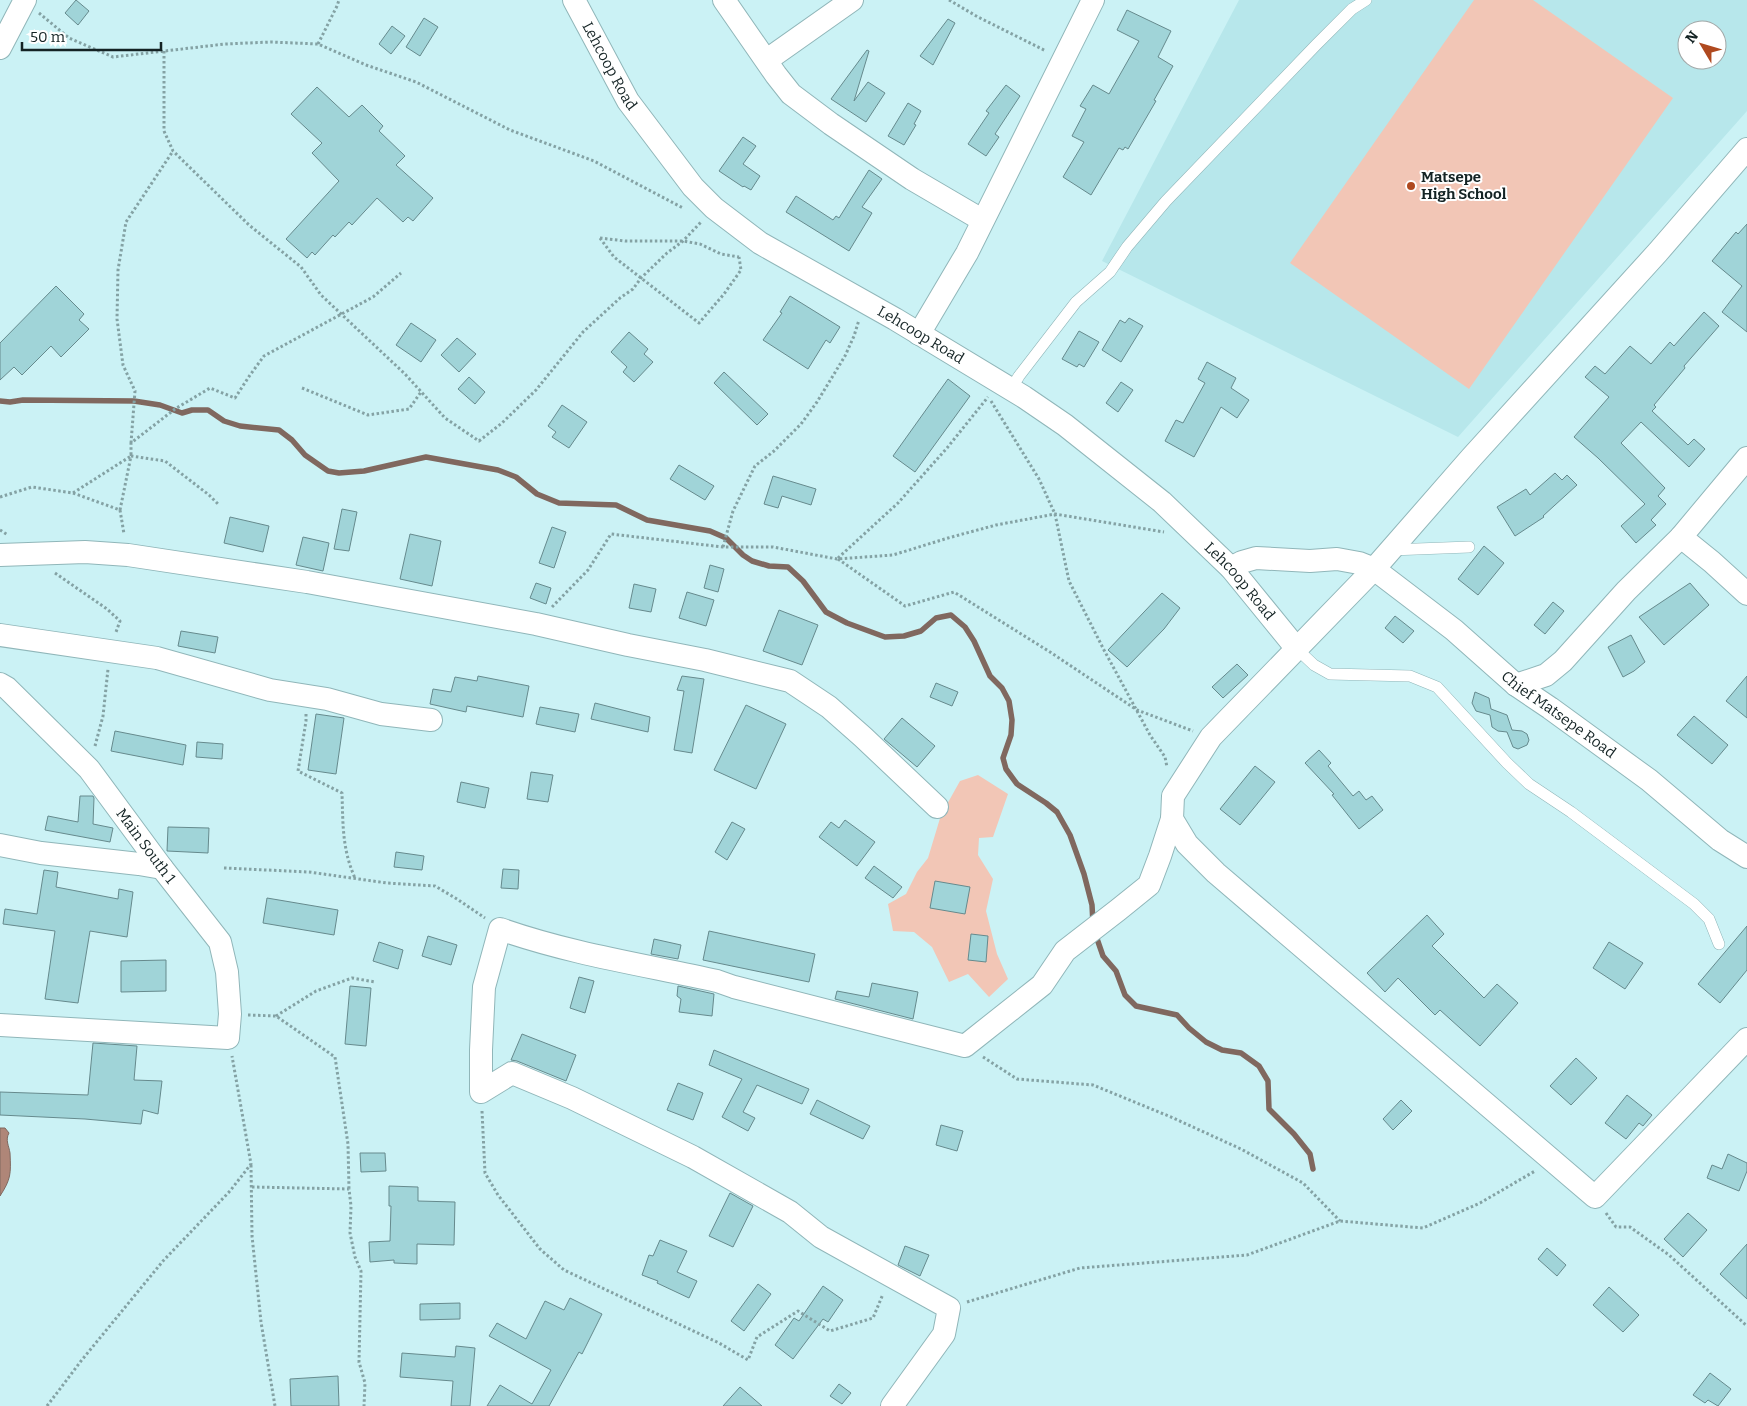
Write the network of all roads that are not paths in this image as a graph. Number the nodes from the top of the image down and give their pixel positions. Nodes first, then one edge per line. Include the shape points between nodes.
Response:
1 (25, 0) edge
2 (574, 0) edge
3 (724, 0) edge
4 (852, 0) edge
5 (1093, 0) edge
6 (1366, 0) edge
7 (0, 48) edge
8 (767, 60) junction
9 (1747, 149) edge
10 (982, 220) junction
11 (919, 334) junction
12 (1011, 389) junction
13 (1747, 458) edge
14 (1680, 537) junction
15 (1469, 548) dead end
16 (1390, 550) junction
17 (0, 555) edge
18 (1231, 568) junction
19 (1374, 569) junction
20 (1747, 594) edge
21 (0, 635) edge
22 (1297, 649) junction
23 (0, 684) edge
24 (1516, 685) junction
25 (431, 720) dead end
26 (937, 808) dead end
27 (1172, 819) junction
28 (0, 845) edge
29 (1747, 857) edge
30 (162, 868) junction
31 (1719, 944) dead end
32 (0, 1025) edge
33 (1747, 1039) edge
34 (892, 1406) edge

1 - 7 street
2 - 11 street, Lehcoop Road via 628,101 693,187 714,208 760,243
3 - 8 street
4 - 8 street
5 - 10 street
6 - 12 lane via 1352,9 1316,45 1166,201 1110,272 1076,302
8 - 10 street via 791,94 831,124 912,179
9 - 16 street
10 - 11 street via 967,253
11 - 12 street, Lehcoop Road
12 - 18 street, Lehcoop Road via 1065,425 1162,502
13 - 14 street
14 - 20 street
14 - 24 street via 1563,661 1546,675
15 - 16 lane
16 - 19 street
17 - 26 street via 84,552 128,555 307,582 536,624 790,681 829,707
18 - 19 street, Chief Matsepe Road via 1256,558 1336,559
18 - 22 street, Lehcoop Road
19 - 22 street
19 - 24 street, Chief Matsepe Road via 1454,630
21 - 25 street via 157,658 270,690 327,699 381,714
22 - 27 street via 1211,737 1173,796
22 - 31 lane via 1330,674 1410,676 1437,687 1529,784 1694,904 1709,919
23 - 30 street, Main South 1 via 89,769
24 - 29 street, Chief Matsepe Road via 1648,780 1720,840
27 - 33 street via 1187,844 1216,873 1595,1197
27 - 34 street via 1148,885 1065,950 1042,985 965,1046 717,982 534,941 500,929 484,987 481,1092 512,1073 572,1098 733,1179 790,1212 821,1238 949,1308 944,1334
28 - 30 street
30 - 32 street, Main South 1 via 220,942 227,972 228,1038

